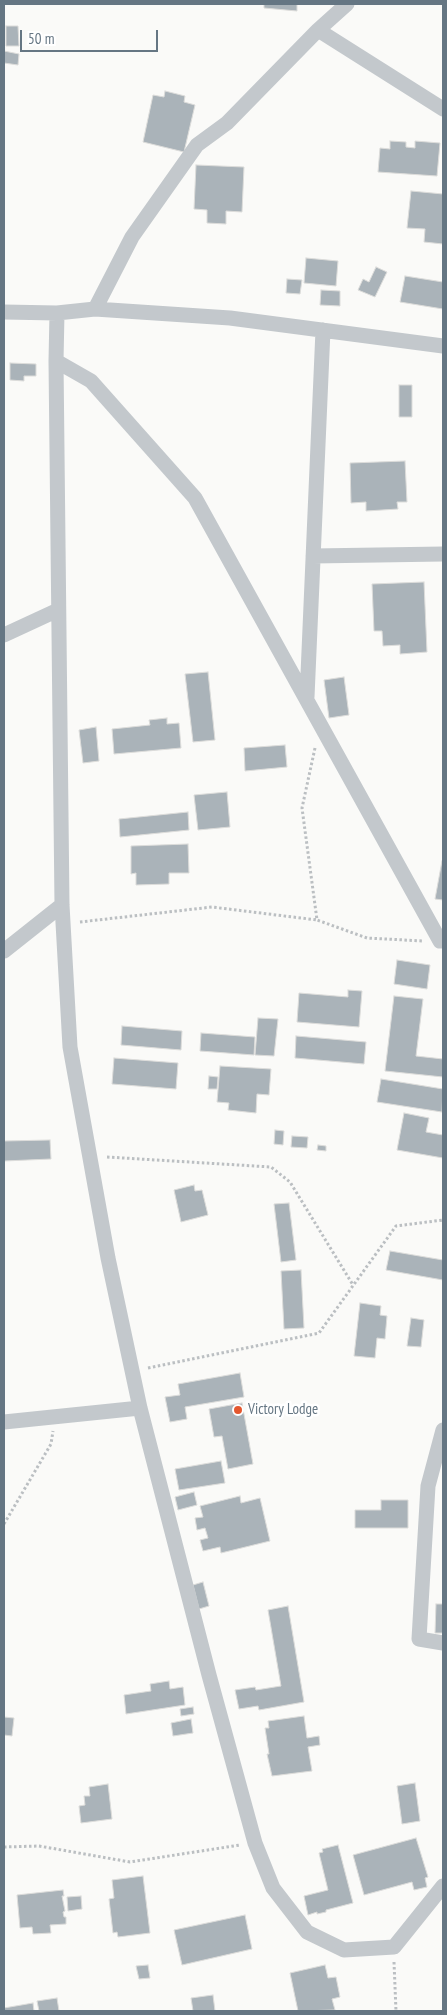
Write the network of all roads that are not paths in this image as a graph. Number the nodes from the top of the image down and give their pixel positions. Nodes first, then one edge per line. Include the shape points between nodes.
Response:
1 (347, 4) edge
2 (318, 30) junction
3 (443, 109) edge
4 (95, 309) junction
5 (4, 312) edge
6 (57, 313) junction
7 (324, 330) junction
8 (443, 346) edge
9 (56, 361) junction
10 (443, 554) edge
11 (313, 556) junction
12 (58, 610) junction
13 (4, 635) edge
14 (307, 697) junction
15 (62, 905) junction
16 (442, 941) edge
17 (4, 951) edge
18 (140, 1408) junction
19 (4, 1422) edge
20 (443, 1430) edge
21 (443, 1643) edge
22 (443, 1886) edge

1 - 2 street
2 - 3 street
2 - 4 street via 227,123 197,145 132,238
4 - 6 street
4 - 7 street via 230,318
5 - 6 street
6 - 9 street
7 - 8 street
7 - 11 street
9 - 12 street
9 - 14 street via 92,381 195,498
10 - 11 street
11 - 14 street
12 - 13 street
12 - 15 street
14 - 16 street
15 - 17 street
15 - 18 street via 70,1047 88,1156
18 - 19 street
18 - 22 street via 255,1843 273,1888 307,1932 344,1950 394,1947
20 - 21 street via 428,1486 419,1640

